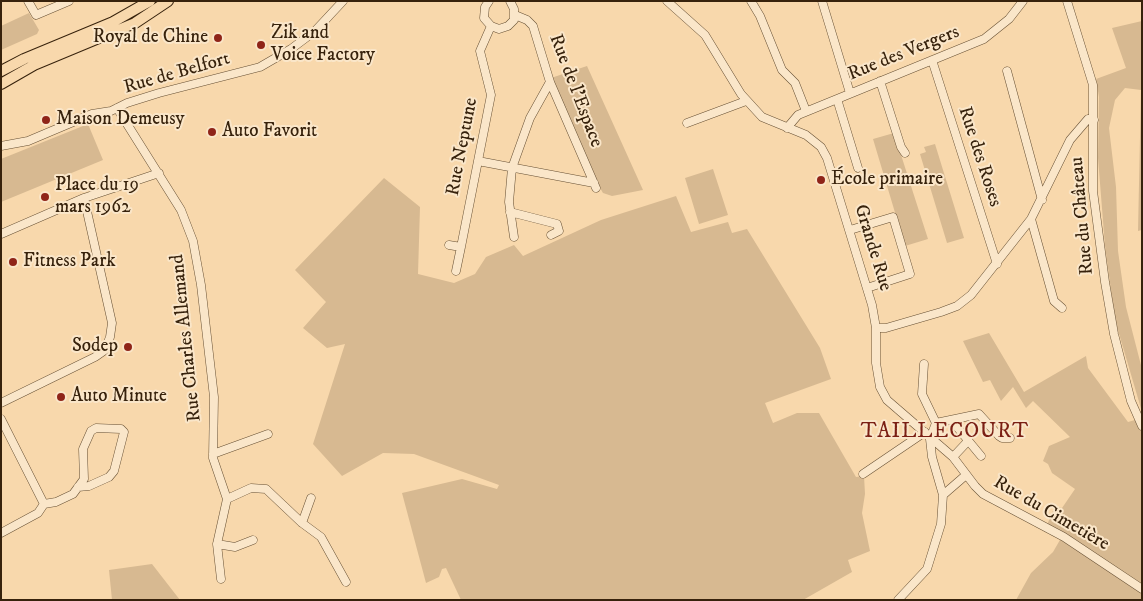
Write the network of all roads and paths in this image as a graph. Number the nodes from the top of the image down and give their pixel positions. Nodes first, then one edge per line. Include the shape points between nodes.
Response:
1 (28, 1) edge
2 (69, 1) edge
3 (150, 1) edge
4 (168, 1) edge
5 (343, 1) edge
6 (489, 1) edge
7 (510, 1) edge
8 (667, 1) edge
9 (751, 1) edge
10 (822, 1) edge
11 (1024, 1) edge
12 (1067, 1) edge
13 (515, 15) junction
14 (491, 26) junction
15 (932, 60) junction
16 (1007, 71) dead end
17 (1, 72) edge
18 (880, 81) junction
19 (550, 82) junction
20 (1, 84) edge
21 (850, 93) junction
22 (837, 99) junction
23 (746, 100) junction
24 (117, 108) junction
25 (806, 111) junction
26 (1094, 120) junction
27 (687, 123) dead end
28 (787, 128) junction
29 (1, 146) edge
30 (905, 153) dead end
31 (478, 161) junction
32 (512, 168) junction
33 (858, 168) dead end
34 (158, 174) junction
35 (84, 198) junction
36 (1042, 200) junction
37 (510, 212) junction
38 (1031, 219) junction
39 (850, 230) junction
40 (1, 234) edge
41 (551, 235) dead end
42 (514, 237) dead end
43 (449, 245) dead end
44 (461, 247) junction
45 (997, 264) junction
46 (456, 271) dead end
47 (867, 288) junction
48 (1062, 308) dead end
49 (876, 328) junction
50 (924, 364) dead end
51 (1, 403) edge
52 (1, 419) edge
53 (952, 420) junction
54 (936, 424) junction
55 (1142, 426) edge
56 (268, 434) dead end
57 (928, 436) junction
58 (1010, 438) dead end
59 (968, 441) junction
60 (213, 454) junction
61 (981, 456) dead end
62 (953, 457) junction
63 (862, 474) dead end
64 (966, 475) junction
65 (78, 487) junction
66 (943, 495) junction
67 (311, 498) dead end
68 (227, 499) junction
69 (44, 504) junction
70 (302, 523) junction
71 (1, 533) edge
72 (253, 540) dead end
73 (217, 544) junction
74 (221, 579) dead end
75 (346, 582) dead end
76 (1142, 589) edge
77 (898, 600) edge

1 - 2 street via 36,15
3 - 17 main road via 119,19
4 - 20 main road via 135,23 34,65
5 - 24 street, Rue de Belfort via 315,31 271,62 252,70 159,92
6 - 14 street via 484,18
7 - 13 street
8 - 23 street, Grande Rue via 704,35
9 - 25 street via 782,70 795,83
10 - 21 street
11 - 15 street, Rue des Vergers via 1009,20 984,39
12 - 26 street, Rue du Château via 1093,85
13 - 14 street via 504,28
13 - 19 street, Rue de l'Espace via 533,26
14 - 31 street, Rue Neptune via 480,51 491,95
15 - 18 street, Rue des Vergers
15 - 45 street, Rue des Roses
16 - 36 street
18 - 21 street, Rue des Vergers
18 - 30 street
19 - 32 street via 530,118
19 - 32 street, Rue de l'Espace via 595,185
21 - 22 street, Rue des Vergers
22 - 25 street, Rue des Vergers
22 - 33 street, Rue des Vergers
23 - 27 street
23 - 28 street, Grande Rue via 767,121
24 - 29 street, Rue de Belfort via 92,114 16,145
24 - 34 street, Rue Charles Allemand
25 - 28 street, Rue des Vergers via 793,119
26 - 36 street via 1088,119 1070,140
26 - 55 street, Rue du Château via 1093,190 1105,282 1124,372
28 - 39 street, Grande Rue via 806,135 821,147 828,158
31 - 32 street
31 - 44 street, Rue Neptune
32 - 37 street
34 - 35 street
34 - 60 street, Rue Charles Allemand via 181,210 193,241 214,397
35 - 40 street
35 - 51 street via 112,323 105,350 95,358
36 - 38 street
37 - 41 street via 558,224 559,231
37 - 42 street
38 - 45 street
38 - 48 street via 1054,301
39 - 47 street, Grande Rue
39 - 47 street via 893,217 910,274
43 - 44 street
44 - 46 street, Rue Neptune
45 - 49 street via 971,295 956,306 886,328
47 - 49 street, Grande Rue
49 - 57 street, Grande Rue via 875,352 882,393 890,404
50 - 54 street via 922,394
52 - 69 street
53 - 54 street
53 - 58 street via 979,414 999,436
53 - 59 street
54 - 57 street
56 - 60 street
57 - 62 street, Rue du Cimetière
57 - 63 street
57 - 66 street
59 - 61 street
59 - 62 street
60 - 68 street, Rue Charles Allemand
62 - 64 street, Rue du Cimetière
64 - 66 street
64 - 76 street, Rue du Cimetière via 997,503 1064,537
65 - 65 street via 84,479 83,449 91,431 96,428 121,429 124,432 114,471 109,477 89,486
65 - 69 street via 73,494
66 - 77 street via 941,524 931,561
67 - 70 street
68 - 70 street via 251,488 266,489
68 - 73 street, Rue Charles Allemand
69 - 71 street via 38,513
70 - 75 street via 322,537
72 - 73 street via 235,547
73 - 74 street, Rue Charles Allemand

